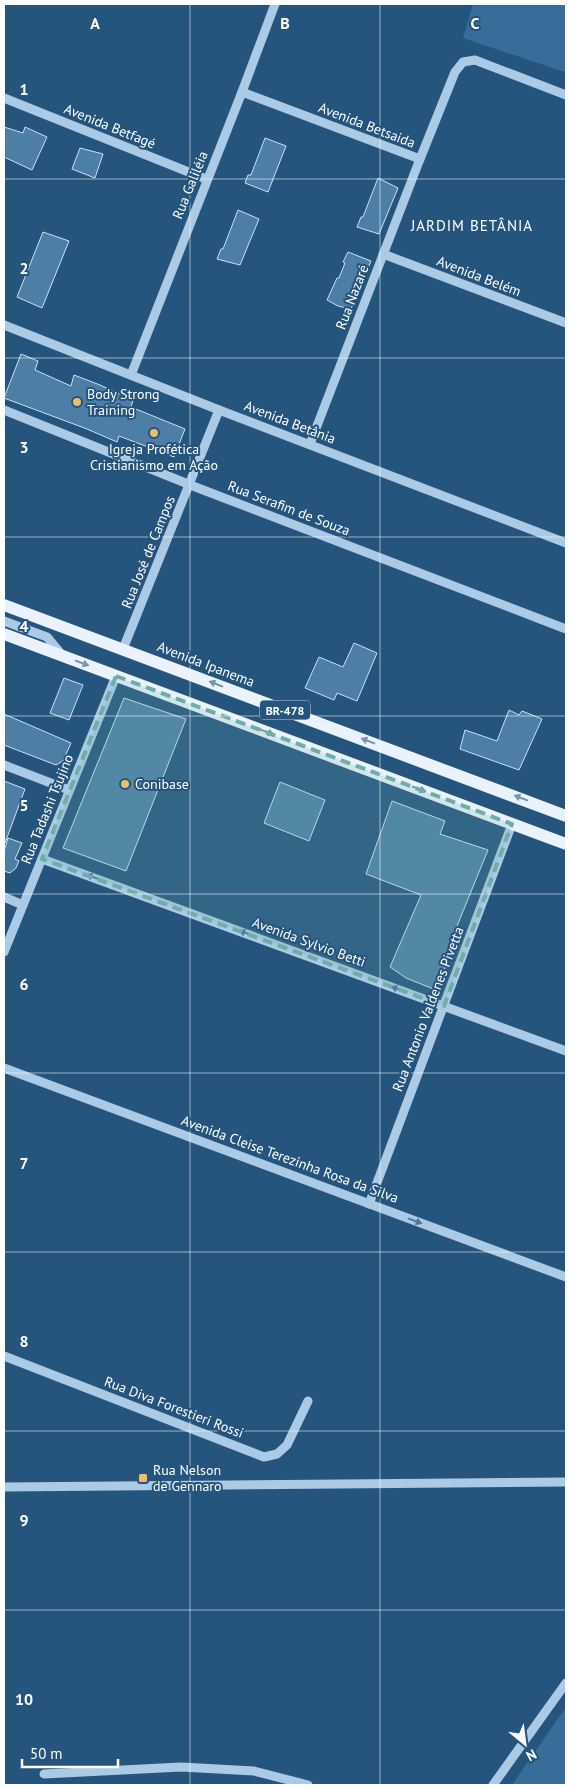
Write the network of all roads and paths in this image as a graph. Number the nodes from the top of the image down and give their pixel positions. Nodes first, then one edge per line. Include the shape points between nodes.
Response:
1 (274, 4) edge
2 (242, 92) junction
3 (566, 94) edge
4 (4, 98) edge
5 (420, 159) junction
6 (206, 180) junction
7 (382, 254) junction
8 (566, 324) edge
9 (4, 325) edge
10 (130, 375) junction
11 (4, 410) edge
12 (220, 410) junction
13 (310, 444) junction
14 (190, 485) junction
15 (566, 543) edge
16 (4, 605) edge
17 (4, 610) edge
18 (4, 620) edge
19 (68, 629) junction
20 (566, 629) edge
21 (4, 634) edge
22 (123, 649) junction
23 (63, 656) junction
24 (116, 676) junction
25 (4, 766) edge
26 (69, 790) junction
27 (566, 816) edge
28 (512, 824) junction
29 (566, 844) edge
30 (42, 859) junction
31 (4, 897) edge
32 (23, 904) junction
33 (4, 952) edge
34 (444, 1006) junction
35 (566, 1051) edge
36 (4, 1068) edge
37 (369, 1204) junction
38 (566, 1277) edge
39 (4, 1356) edge
40 (308, 1401) dead end
41 (566, 1482) edge
42 (4, 1487) edge
43 (566, 1682) edge
44 (44, 1774) dead end
45 (308, 1785) edge
46 (494, 1785) edge

1 - 2 street, Rua Galiléia
2 - 5 street, Avenida Betsaida
2 - 6 street, Rua Galiléia
3 - 5 street, Avenida Betsaida via 475,60 463,62 455,72
4 - 6 street, Avenida Betfagé
5 - 7 street, Rua Nazaré
6 - 10 street, Rua Galiléia
7 - 8 street, Avenida Belém
7 - 13 street, Rua Nazaré
9 - 10 street, Avenida Betânia
10 - 12 street, Avenida Betânia
11 - 14 street, Rua Serafim de Souza
12 - 13 street, Avenida Betânia
12 - 14 street, Rua José de Campos
13 - 15 street, Avenida Betânia
14 - 20 street, Rua Serafim de Souza
14 - 22 street, Rua José de Campos
16 - 19 main road, Avenida Ipanema / BR-478
17 - 19 street via 50,627
18 - 23 street via 47,637
19 - 22 main road, Avenida Ipanema / BR-478
21 - 23 main road, BR-478
27 -> 22 main road, Avenida Ipanema / BR-478
23 -> 24 main road, BR-478
24 - 26 street, Rua Tadashi Tsujino
24 -> 28 main road, BR-478
25 - 26 street
26 - 30 street, Rua Tadashi Tsujino
28 - 29 main road, BR-478
28 - 34 street, Rua Antonio Valdenes Pivetta
30 - 32 street, Rua Tadashi Tsujino
34 -> 30 street, Avenida Sylvio Betti
31 - 32 street
32 - 33 street, Rua Tadashi Tsujino
34 - 35 street, Avenida Sylvio Betti
34 - 37 street, Rua Antonio Valdenes Pivetta
36 - 37 street, Avenida Cleise Terezinha Rosa da Silva
37 -> 38 street, Avenida Cleise Terezinha Rosa da Silva
39 - 40 street, Rua Diva Forestieri Rossi via 264,1457 277,1454 287,1445
41 - 42 street
43 - 46 street
44 - 45 street via 181,1767 254,1771

